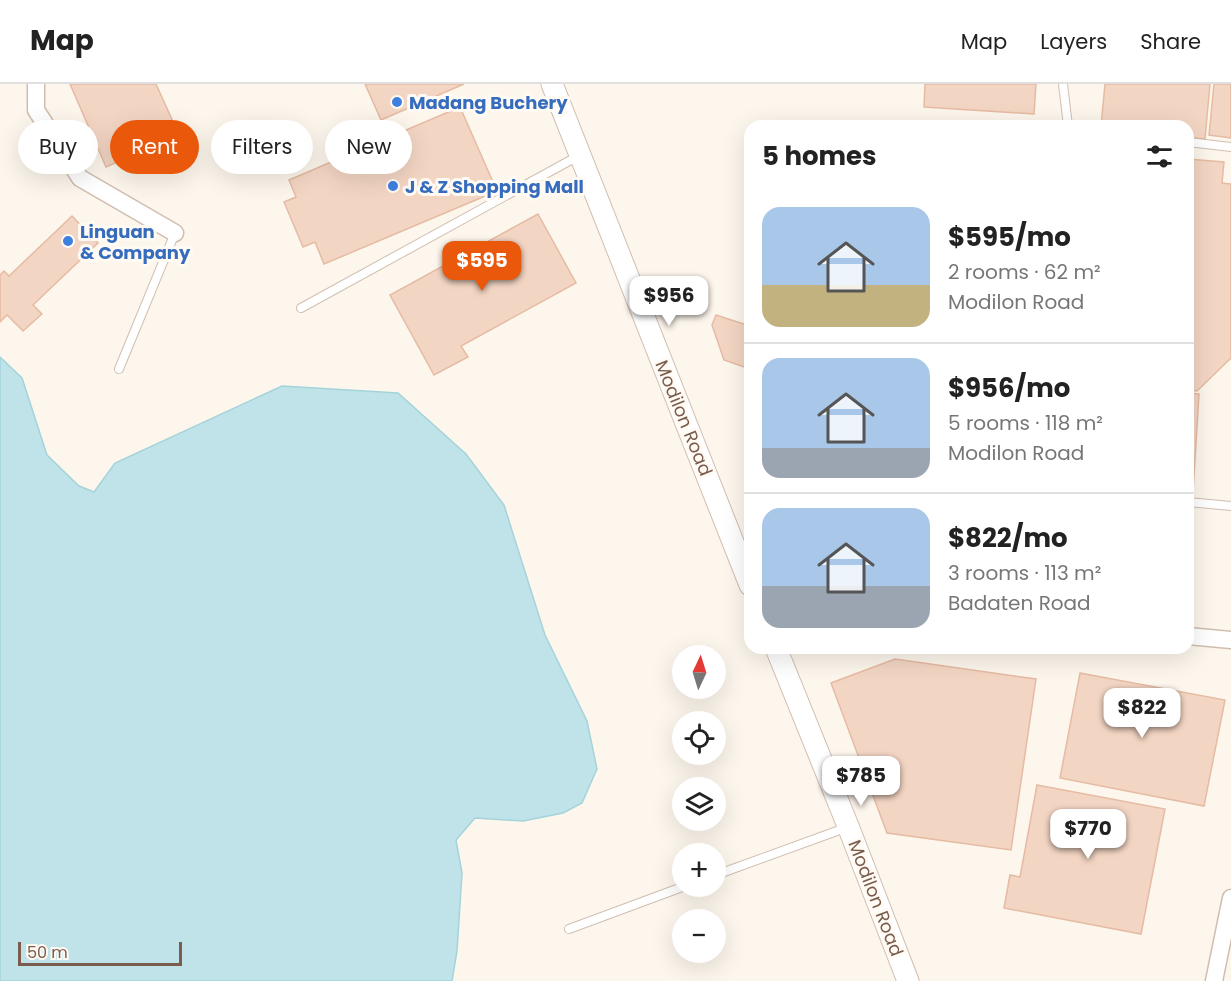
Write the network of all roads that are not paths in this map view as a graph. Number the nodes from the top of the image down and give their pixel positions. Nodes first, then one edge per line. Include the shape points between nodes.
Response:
1 (36, 84) edge
2 (552, 84) edge
3 (1063, 84) edge
4 (1067, 120) edge
5 (1194, 143) edge
6 (1231, 147) edge
7 (580, 154) junction
8 (175, 233) joint
9 (301, 308) dead end
10 (118, 369) dead end
11 (1194, 503) edge
12 (1231, 506) edge
13 (744, 570) edge
14 (1194, 637) edge
15 (1231, 640) edge
16 (778, 654) edge
17 (848, 826) junction
18 (726, 871) edge
19 (672, 891) edge
20 (1231, 898) edge
21 (569, 929) dead end
22 (908, 981) edge
23 (1214, 981) edge

1 - 8 street via 36,110 80,178
2 - 7 street, Modilon Road
3 - 4 lane
5 - 6 lane
7 - 9 lane
7 - 13 street, Modilon Road
8 - 10 lane
11 - 12 lane
14 - 15 street
16 - 17 street, Modilon Road
17 - 18 lane
17 - 22 street, Modilon Road
19 - 21 lane
20 - 23 street

